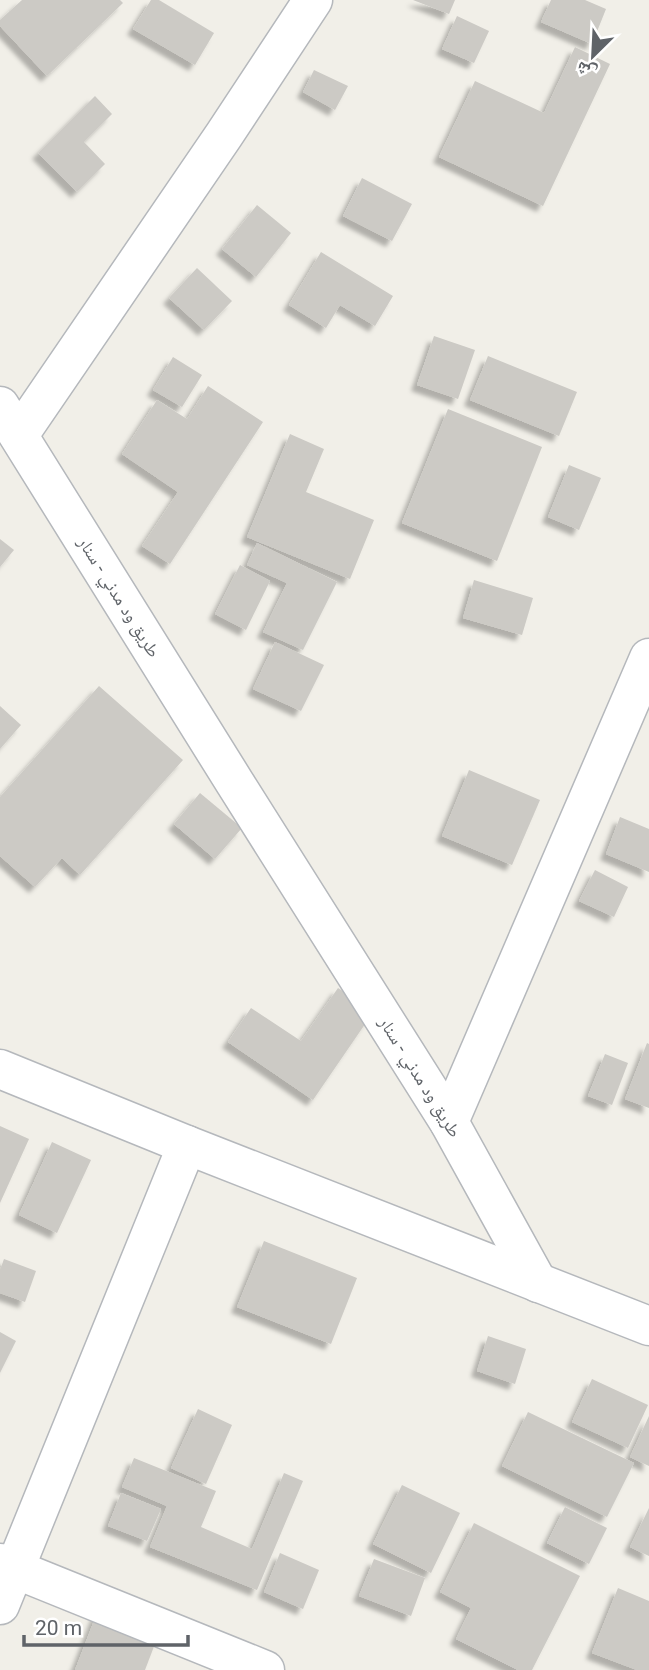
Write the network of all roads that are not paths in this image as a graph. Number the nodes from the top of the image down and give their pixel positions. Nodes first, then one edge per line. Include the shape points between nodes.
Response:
1 (313, 0) edge
2 (9, 420) edge
3 (649, 658) edge
4 (8, 1068) edge
5 (449, 1122) junction
6 (187, 1146) junction
7 (538, 1283) junction
8 (649, 1326) edge
9 (7, 1566) edge
10 (0, 1605) edge
11 (265, 1670) edge

1 - 2 street via 224,135
2 - 5 street, طريق ود مدني - سنار
3 - 5 street
4 - 6 street
5 - 7 street, طريق ود مدني - سنار
6 - 7 street
6 - 9 street
7 - 8 street
9 - 10 street
9 - 11 street

